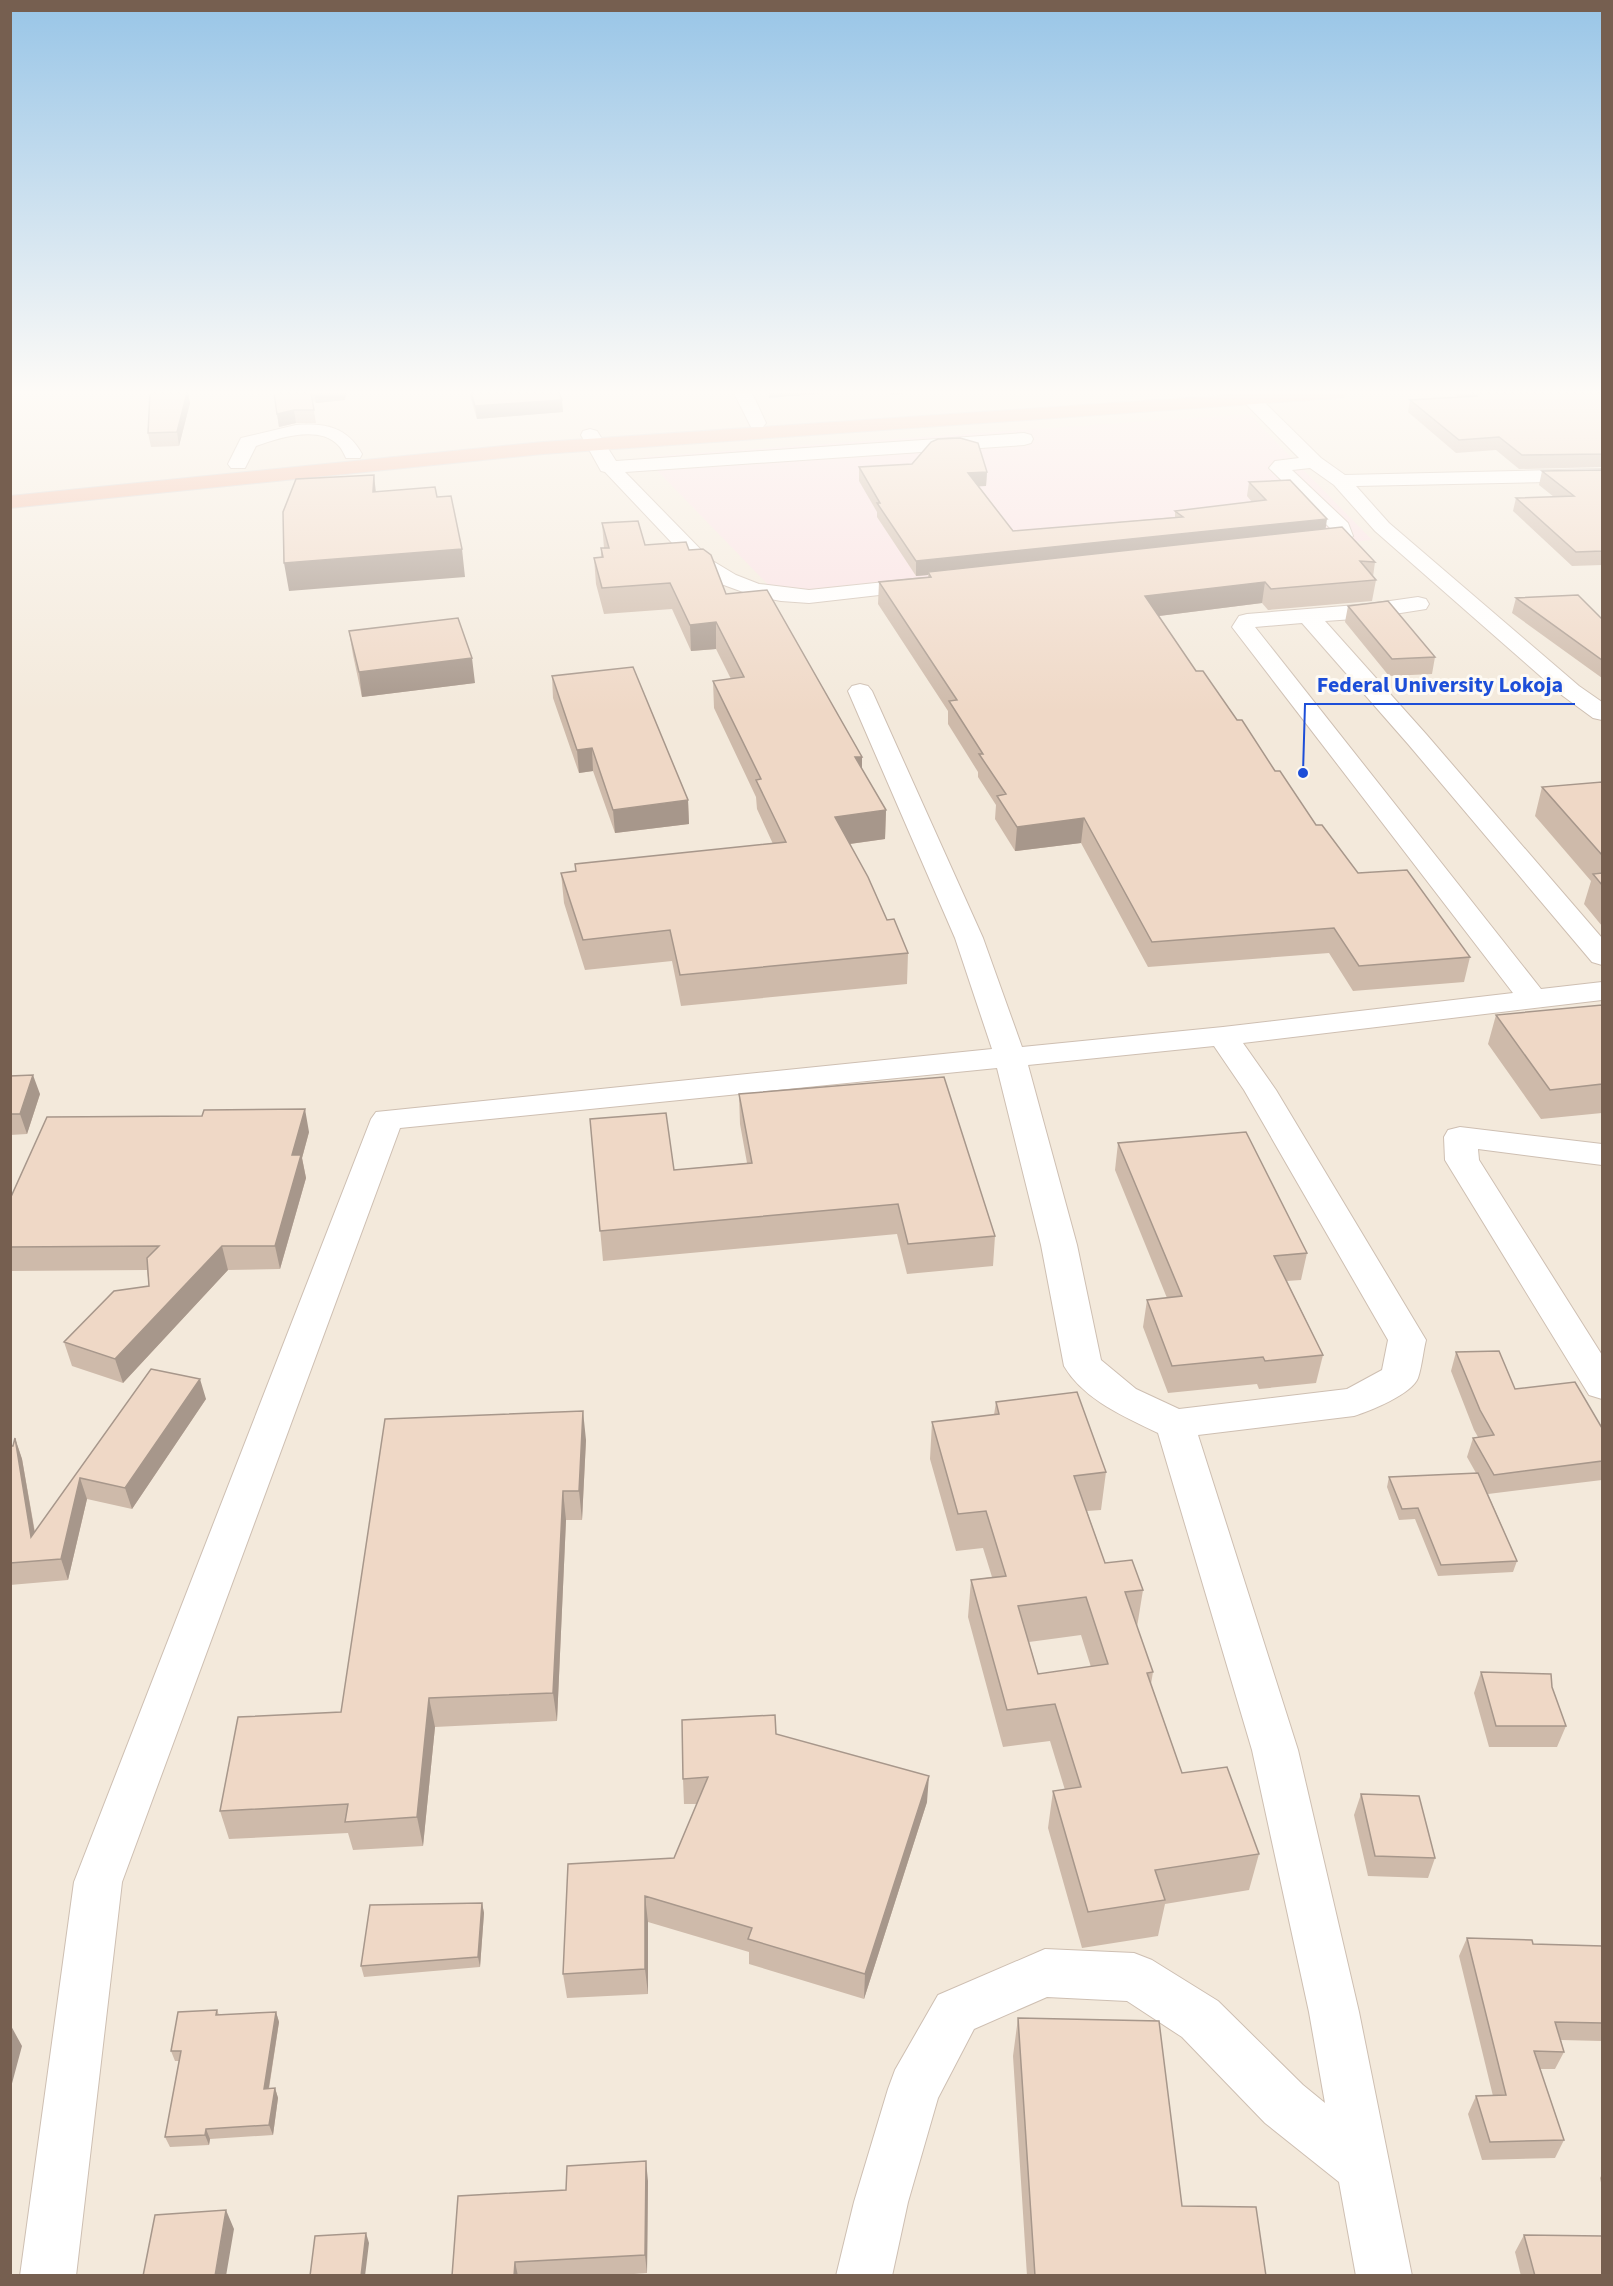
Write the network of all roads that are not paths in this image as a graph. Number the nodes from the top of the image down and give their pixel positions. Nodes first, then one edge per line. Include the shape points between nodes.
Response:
1 (33, 500) edge
2 (641, 500) edge
3 (1312, 500) edge
4 (1357, 500) edge
5 (10, 502) edge
6 (1290, 545) edge
7 (945, 582) edge
8 (1418, 604) dead end
9 (1308, 616) junction
10 (860, 691) dead end
11 (1602, 713) edge
12 (1602, 956) edge
13 (1602, 991) edge
14 (1534, 1000) junction
15 (1223, 1036) junction
16 (1011, 1057) junction
17 (1602, 1154) edge
18 (1602, 1384) edge
19 (1175, 1424) junction
20 (1363, 2167) junction
21 (48, 2276) edge
22 (864, 2276) edge
23 (1384, 2276) edge

1 - 5 highway
2 - 7 street via 705,564 740,586 780,597
3 - 6 street via 1341,527 1343,536 1336,541
4 - 11 street via 1382,527 1571,692
8 - 9 street
9 - 12 street
9 - 14 street via 1246,621 1243,627
10 - 16 street via 969,938
13 - 14 street
14 - 15 street
15 - 16 street
15 - 19 street via 1260,1090 1407,1340 1399,1378 1354,1402
16 - 19 street via 1059,1245 1083,1366 1122,1399
16 - 21 street via 387,1119 98,1882
17 - 18 street via 1460,1137 1462,1160
19 - 20 street via 1275,1750 1334,2012
20 - 22 street via 1284,2104 1200,2019 1134,1977 1045,1973 956,2012 914,2089 880,2202
20 - 23 street

